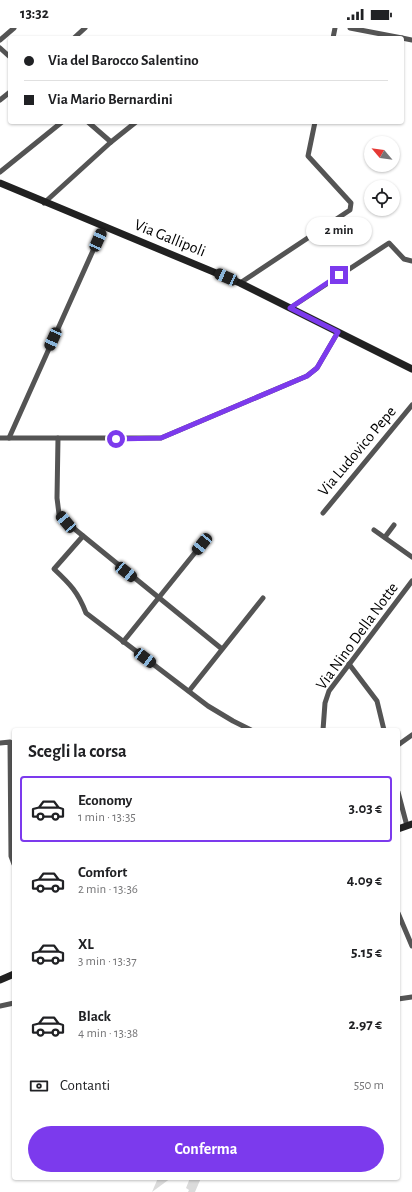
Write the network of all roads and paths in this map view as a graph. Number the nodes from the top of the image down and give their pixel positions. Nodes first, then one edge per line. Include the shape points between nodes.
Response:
1 (14, 28) edge
2 (85, 28) edge
3 (350, 28) edge
4 (76, 36) edge
5 (392, 36) edge
6 (0, 40) edge
7 (0, 48) edge
8 (8, 55) edge
9 (8, 94) edge
10 (0, 100) edge
11 (60, 124) edge
12 (90, 124) edge
13 (134, 124) edge
14 (315, 124) edge
15 (111, 142) junction
16 (0, 172) edge
17 (0, 184) edge
18 (44, 202) junction
19 (104, 226) junction
20 (412, 261) edge
21 (240, 283) junction
22 (290, 308) junction
23 (338, 332) junction
24 (412, 369) edge
25 (412, 405) edge
26 (0, 438) edge
27 (9, 438) junction
28 (58, 438) junction
29 (323, 513) dead end
30 (394, 525) dead end
31 (374, 530) dead end
32 (83, 536) junction
33 (385, 537) junction
34 (202, 544) dead end
35 (412, 556) edge
36 (412, 581) edge
37 (158, 598) junction
38 (263, 598) dead end
39 (124, 640) junction
40 (222, 649) junction
41 (349, 664) junction
42 (189, 691) junction
43 (246, 728) edge
44 (323, 728) edge
45 (384, 728) edge
46 (412, 735) edge
47 (0, 743) edge
48 (400, 744) edge
49 (400, 798) edge
50 (410, 825) edge
51 (400, 829) edge
52 (12, 859) edge
53 (400, 917) edge
54 (410, 936) edge
55 (412, 946) edge
56 (12, 975) edge
57 (0, 980) edge
58 (412, 997) edge
59 (400, 999) edge
60 (12, 1003) edge
61 (0, 1006) edge

1 - 6 street
2 - 4 street
3 - 5 street
7 - 8 street
9 - 10 street
11 - 16 street
12 - 15 street
13 - 15 street
14 - 21 street via 308,156 350,203 350,210
15 - 18 street
17 - 18 main road, Via Gallipoli
18 - 19 main road, Via Gallipoli
19 - 21 main road, Via Gallipoli
19 - 27 street
20 - 22 street via 404,259 389,243
21 - 22 main road, Via Gallipoli
22 - 23 main road, Via Gallipoli
23 - 24 main road, Via Gallipoli
23 - 28 street via 317,368 307,376 161,438
25 - 29 street, Via Ludovico Pepe
26 - 27 street
27 - 28 street
28 - 32 street via 59,514
30 - 33 street
31 - 33 street
32 - 37 street
32 - 39 street via 54,569 72,586 86,613
33 - 35 street
34 - 37 street
36 - 41 street, Via Nino Della Notte
37 - 39 street
37 - 40 street
38 - 40 street
39 - 42 street
40 - 42 street
41 - 44 street, Via Nino Della Notte via 329,691 325,703
41 - 45 street via 377,701
42 - 43 street via 232,722
46 - 48 street
47 - 52 street via 10,742
49 - 50 street
50 - 51 main road
53 - 54 street
54 - 55 street
56 - 57 main road
58 - 59 street
60 - 61 street

